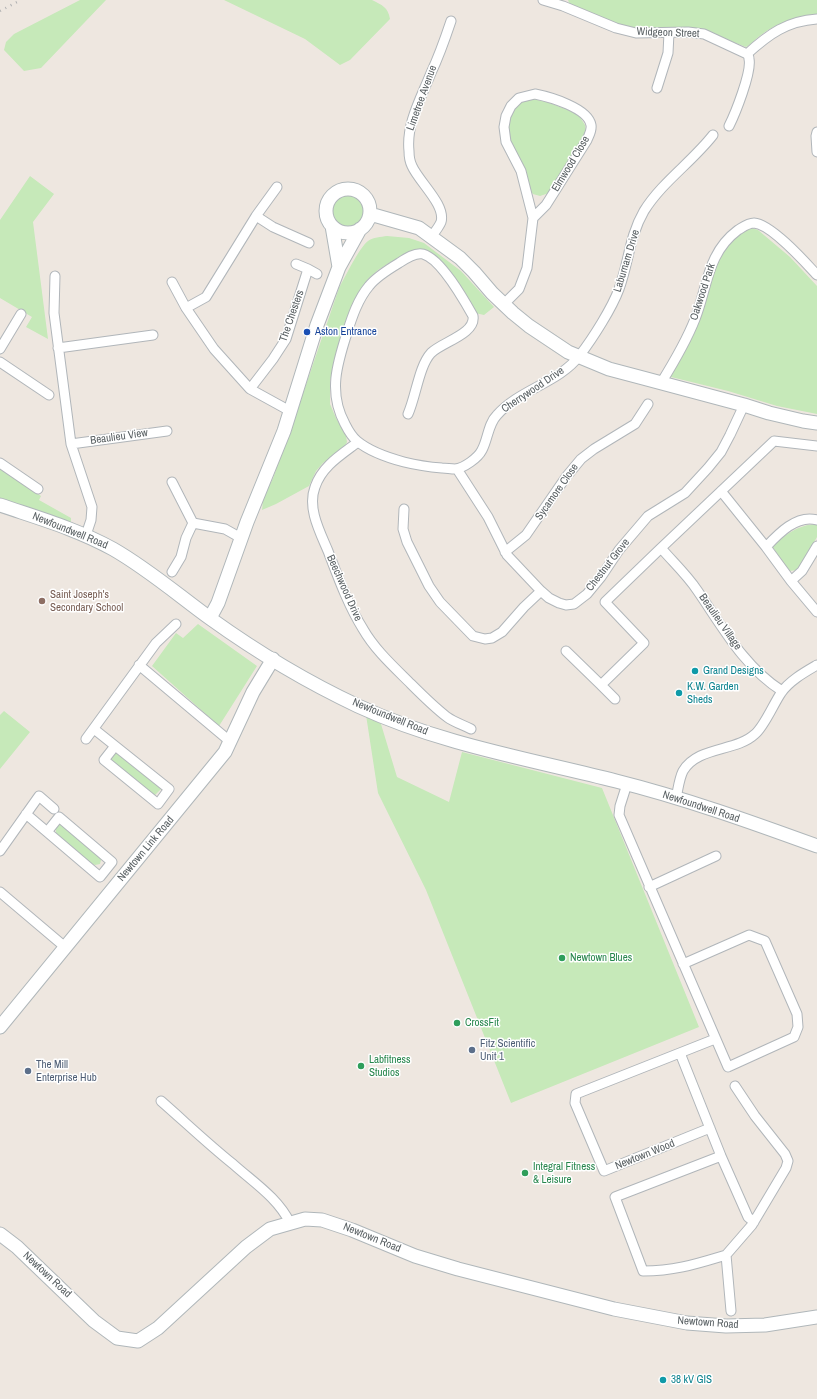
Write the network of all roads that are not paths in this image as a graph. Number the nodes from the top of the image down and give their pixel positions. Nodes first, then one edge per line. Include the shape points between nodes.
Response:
1 (542, 0) edge
2 (817, 19) edge
3 (450, 21) dead end
4 (669, 33) junction
5 (747, 54) junction
6 (657, 88) dead end
7 (729, 126) dead end
8 (817, 132) edge
9 (713, 135) dead end
10 (817, 152) edge
11 (276, 187) dead end
12 (370, 214) junction
13 (256, 216) junction
14 (533, 218) junction
15 (332, 226) junction
16 (360, 229) junction
17 (431, 238) junction
18 (309, 243) dead end
19 (296, 264) dead end
20 (339, 267) junction
21 (308, 269) junction
22 (317, 274) dead end
23 (817, 274) edge
24 (55, 276) dead end
25 (172, 282) dead end
26 (504, 304) junction
27 (186, 308) junction
28 (21, 314) dead end
29 (153, 335) dead end
30 (58, 348) junction
31 (0, 349) edge
32 (579, 357) junction
33 (0, 362) edge
34 (661, 383) junction
35 (250, 389) junction
36 (49, 395) dead end
37 (648, 404) dead end
38 (744, 405) junction
39 (290, 411) junction
40 (408, 414) dead end
41 (817, 423) edge
42 (168, 431) dead end
43 (358, 442) junction
44 (72, 444) junction
45 (817, 446) edge
46 (0, 463) edge
47 (457, 469) junction
48 (172, 482) dead end
49 (38, 489) dead end
50 (721, 491) junction
51 (0, 505) edge
52 (404, 509) dead end
53 (817, 520) edge
54 (193, 523) junction
55 (86, 535) junction
56 (241, 538) junction
57 (817, 546) edge
58 (766, 547) junction
59 (661, 548) junction
60 (505, 552) junction
61 (172, 572) dead end
62 (791, 582) junction
63 (541, 591) junction
64 (817, 612) edge
65 (210, 618) junction
66 (176, 624) dead end
67 (566, 651) dead end
68 (273, 659) junction
69 (139, 665) junction
70 (817, 665) edge
71 (601, 684) junction
72 (782, 692) junction
73 (615, 699) dead end
74 (94, 729) junction
75 (471, 729) dead end
76 (86, 739) dead end
77 (231, 741) junction
78 (115, 746) junction
79 (627, 784) junction
80 (676, 798) junction
81 (54, 808) dead end
82 (26, 814) junction
83 (47, 832) junction
84 (817, 846) edge
85 (0, 851) edge
86 (716, 856) dead end
87 (650, 887) junction
88 (0, 892) edge
89 (65, 948) junction
90 (683, 964) junction
91 (0, 1027) edge
92 (716, 1039) junction
93 (680, 1053) junction
94 (735, 1086) dead end
95 (161, 1101) dead end
96 (710, 1128) junction
97 (721, 1156) junction
98 (754, 1222) junction
99 (290, 1223) junction
100 (0, 1234) edge
101 (726, 1255) junction
102 (731, 1311) dead end
103 (817, 1317) edge

1 - 4 street, Widgeon Street via 616,28 636,33
2 - 5 street via 792,23 781,28
3 - 17 street, Limetree Avenue via 445,40 412,119 409,135 411,165 439,207 442,216 441,223
4 - 5 street, Widgeon Street via 704,34
4 - 6 street via 668,53
5 - 7 street via 750,60 745,82
8 - 10 street
9 - 32 street, Laburnam Drive via 659,192 644,212 630,244 616,297
11 - 13 street
12 - 15 street via 366,199 361,194 343,190 335,193 326,206 327,217
12 - 16 street via 368,221
12 - 17 street via 419,228
13 - 18 street via 273,227
13 - 27 street via 206,297
14 - 14 street, Elmwood Close via 521,171 506,142 504,127 509,111 519,98 535,94 548,96 582,111 591,124 591,131 546,205
14 - 26 street, Elmwood Close via 527,268 519,289
15 - 16 street via 342,232 353,233
15 - 20 street
16 - 20 street
17 - 26 street via 460,258
19 - 21 street
20 - 39 street via 317,325
21 - 22 street
21 - 35 street, The Chesters via 286,339
23 - 34 street, Oakwood Park via 770,230 754,223 746,225 725,242 712,262 696,318 681,351
24 - 30 street via 54,313
25 - 27 street
26 - 32 street via 529,326
27 - 35 street via 214,349
28 - 31 street
29 - 30 street
30 - 44 street
32 - 34 street via 609,369
32 - 47 street, Cherrywood Drive via 557,376 521,396 496,416 482,451 476,458
33 - 36 street
34 - 38 street
35 - 39 street
37 - 60 street, Sycamore Close via 635,424 581,459 526,535
38 - 41 street via 768,413
38 - 63 street, Chestnut Grove via 721,452 708,468 685,493 648,516 587,594 574,604 566,605
39 - 56 street
40 - 43 street via 426,360 436,349 467,331 474,321 442,268 433,259 419,254 397,264 368,287 347,332 336,372 335,399 342,420
42 - 44 street, Beaulieu View
43 - 47 street via 369,449 402,461
43 - 75 street, Beechwood Drive via 323,470 314,488 313,507 316,522 353,611 372,643 437,709 448,718
44 - 55 street via 92,507
45 - 50 street via 774,441
46 - 49 street
47 - 60 street, Chestnut Grove via 499,536
48 - 54 street
50 - 58 street
50 - 59 street
51 - 55 street, Newfoundwell Road
52 - 63 street via 403,529 407,542 429,586 440,602 473,636 485,639 502,632
53 - 58 street via 796,522 782,530
54 - 56 street via 225,529
54 - 61 street via 186,538 182,557
55 - 65 street, Newfoundwell Road via 159,578
56 - 65 street via 218,603
57 - 62 street via 802,571
58 - 62 street
59 - 71 street via 605,602 644,643
59 - 72 street, Beaulieu Village via 696,589 754,668
60 - 63 street, Chestnut Grove
62 - 64 street
65 - 68 street, Newfoundwell Road
66 - 69 street via 156,643
67 - 71 street
68 - 77 street, Newtown Link Road via 253,692
68 - 79 street, Newfoundwell Road via 316,685 404,724 460,743
69 - 74 street
69 - 77 street
70 - 72 street
71 - 73 street
72 - 80 street via 757,733 738,744 698,758 688,765 683,772
74 - 76 street
74 - 78 street
77 - 89 street, Newtown Link Road via 199,785
78 - 78 street via 169,790 158,804 104,760
79 - 80 street, Newfoundwell Road
79 - 87 street via 619,815
80 - 84 street, Newfoundwell Road
81 - 82 street via 39,796
82 - 83 street
82 - 85 street
83 - 83 street via 100,877 112,862 60,817
86 - 87 street
87 - 90 street
88 - 89 street
89 - 91 street, Newtown Link Road
90 - 92 street
90 - 92 street via 749,935 765,941 797,1014 798,1027 794,1036 728,1067
92 - 93 street, Newtown Wood
93 - 96 street
93 - 96 street, Newtown Wood via 576,1094 576,1103 604,1171
94 - 98 street via 788,1161
95 - 99 street via 254,1181 284,1212
96 - 97 street
97 - 98 street via 748,1217
97 - 101 street via 615,1197 642,1271 683,1268
98 - 101 street
99 - 100 street, Newtown Road via 270,1230 246,1247 158,1328 138,1341 116,1338
99 - 103 street, Newtown Road via 305,1219 322,1220 415,1256 458,1269 614,1309 687,1324 766,1325
101 - 102 street

